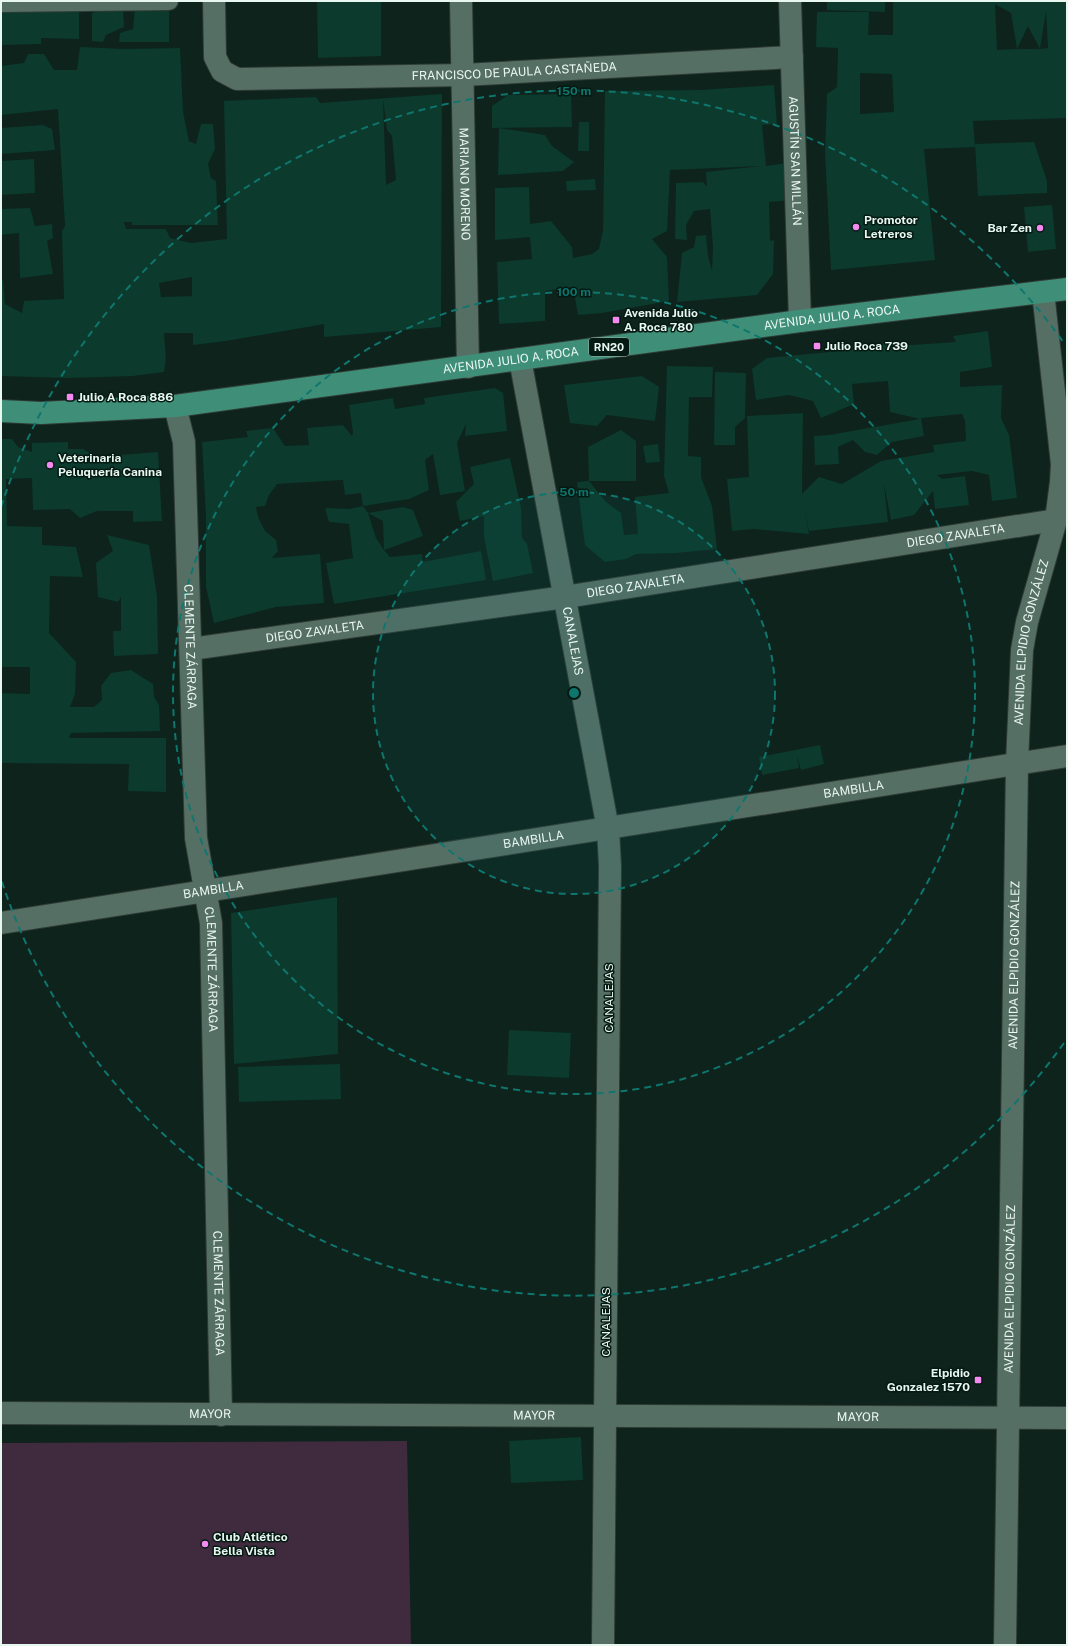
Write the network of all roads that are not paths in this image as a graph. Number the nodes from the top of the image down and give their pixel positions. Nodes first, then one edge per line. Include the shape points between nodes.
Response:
1 (169, 1) edge
2 (214, 1) edge
3 (461, 1) edge
4 (790, 1) edge
5 (1, 3) edge
6 (792, 57) junction
7 (462, 75) junction
8 (1067, 289) edge
9 (1043, 292) junction
10 (800, 321) junction
11 (520, 359) junction
12 (468, 367) junction
13 (175, 406) junction
14 (1, 411) edge
15 (1064, 472) edge
16 (1056, 520) junction
17 (565, 597) junction
18 (191, 649) junction
19 (1067, 756) edge
20 (1017, 763) junction
21 (608, 829) junction
22 (206, 891) junction
23 (1, 923) edge
24 (1, 1413) edge
25 (221, 1415) junction
26 (605, 1416) junction
27 (1007, 1417) junction
28 (1067, 1418) edge
29 (603, 1645) edge
30 (1005, 1645) edge

1 - 5 street
2 - 7 street, FRANCISCO DE PAULA CASTAÑEDA via 215,57 222,71 237,79
3 - 7 street, MARIANO MORENO
4 - 6 street, AGUSTÍN SAN MILLÁN
6 - 7 street, FRANCISCO DE PAULA CASTAÑEDA
6 - 10 street, AGUSTÍN SAN MILLÁN
7 - 12 street, MARIANO MORENO
8 - 9 main road, AVENIDA JULIO A. ROCA / RN20
9 - 10 main road, AVENIDA JULIO A. ROCA / RN20
9 - 15 street, AVENIDA ELPIDIO GONZÁLEZ
10 - 11 main road, AVENIDA JULIO A. ROCA / RN20
11 - 12 main road, AVENIDA JULIO A. ROCA / RN20
11 - 17 street, CANALEJAS
12 - 13 main road, AVENIDA JULIO A. ROCA / RN20
13 - 14 main road, AVENIDA JULIO A. ROCA / RN20 via 42,413
13 - 18 street, CLEMENTE ZÁRRAGA via 184,442
15 - 16 street, AVENIDA ELPIDIO GONZÁLEZ
16 - 17 street, DIEGO ZAVALETA
16 - 20 street, AVENIDA ELPIDIO GONZÁLEZ via 1027,622 1022,650
17 - 18 street, DIEGO ZAVALETA
17 - 21 street, CANALEJAS
18 - 22 street, CLEMENTE ZÁRRAGA via 196,838
19 - 20 street, BAMBILLA
20 - 21 street, BAMBILLA
20 - 27 street, AVENIDA ELPIDIO GONZÁLEZ
21 - 22 street, BAMBILLA
21 - 26 street, CANALEJAS via 610,874
22 - 23 street, BAMBILLA
22 - 25 street, CLEMENTE ZÁRRAGA via 211,923
24 - 25 street, MAYOR
25 - 26 street, MAYOR
26 - 27 street, MAYOR
26 - 29 street, CANALEJAS
27 - 28 street, MAYOR
27 - 30 street, AVENIDA ELPIDIO GONZÁLEZ

